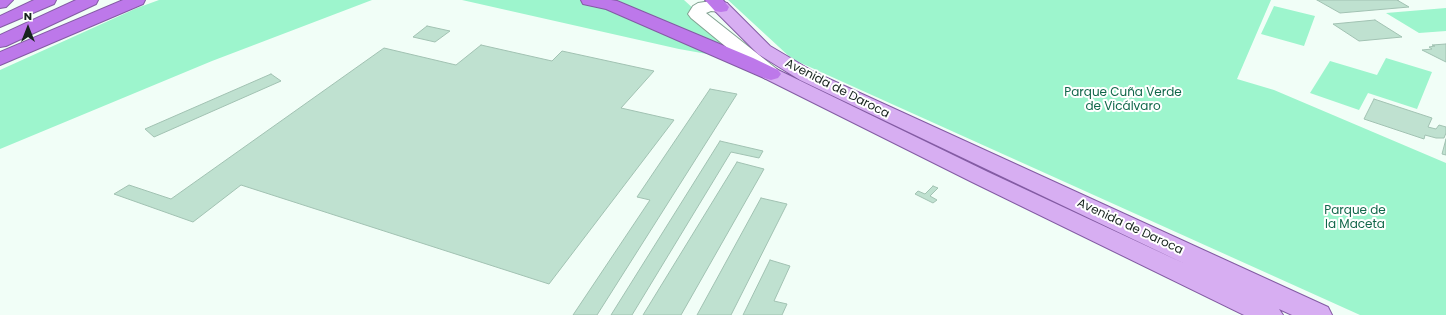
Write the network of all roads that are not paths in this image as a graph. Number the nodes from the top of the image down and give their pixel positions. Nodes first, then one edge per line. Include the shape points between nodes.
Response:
1 (5, 0) edge
2 (48, 0) edge
3 (90, 0) edge
4 (122, 0) edge
5 (137, 0) edge
6 (590, 0) edge
7 (0, 3) edge
8 (717, 4) edge
9 (0, 22) edge
10 (0, 42) edge
11 (0, 53) edge
12 (0, 59) edge
13 (771, 74) junction
14 (1269, 315) edge
15 (1318, 315) edge

1 - 7 highway
2 - 9 highway
3 - 10 highway
4 - 11 highway
5 - 12 highway
6 - 13 highway via 618,8
8 - 13 street, Avenida de Daroca via 704,7 697,14
8 - 15 main road, Avenida de Daroca via 764,50 807,76
13 - 14 main road, Avenida de Daroca via 1001,188

